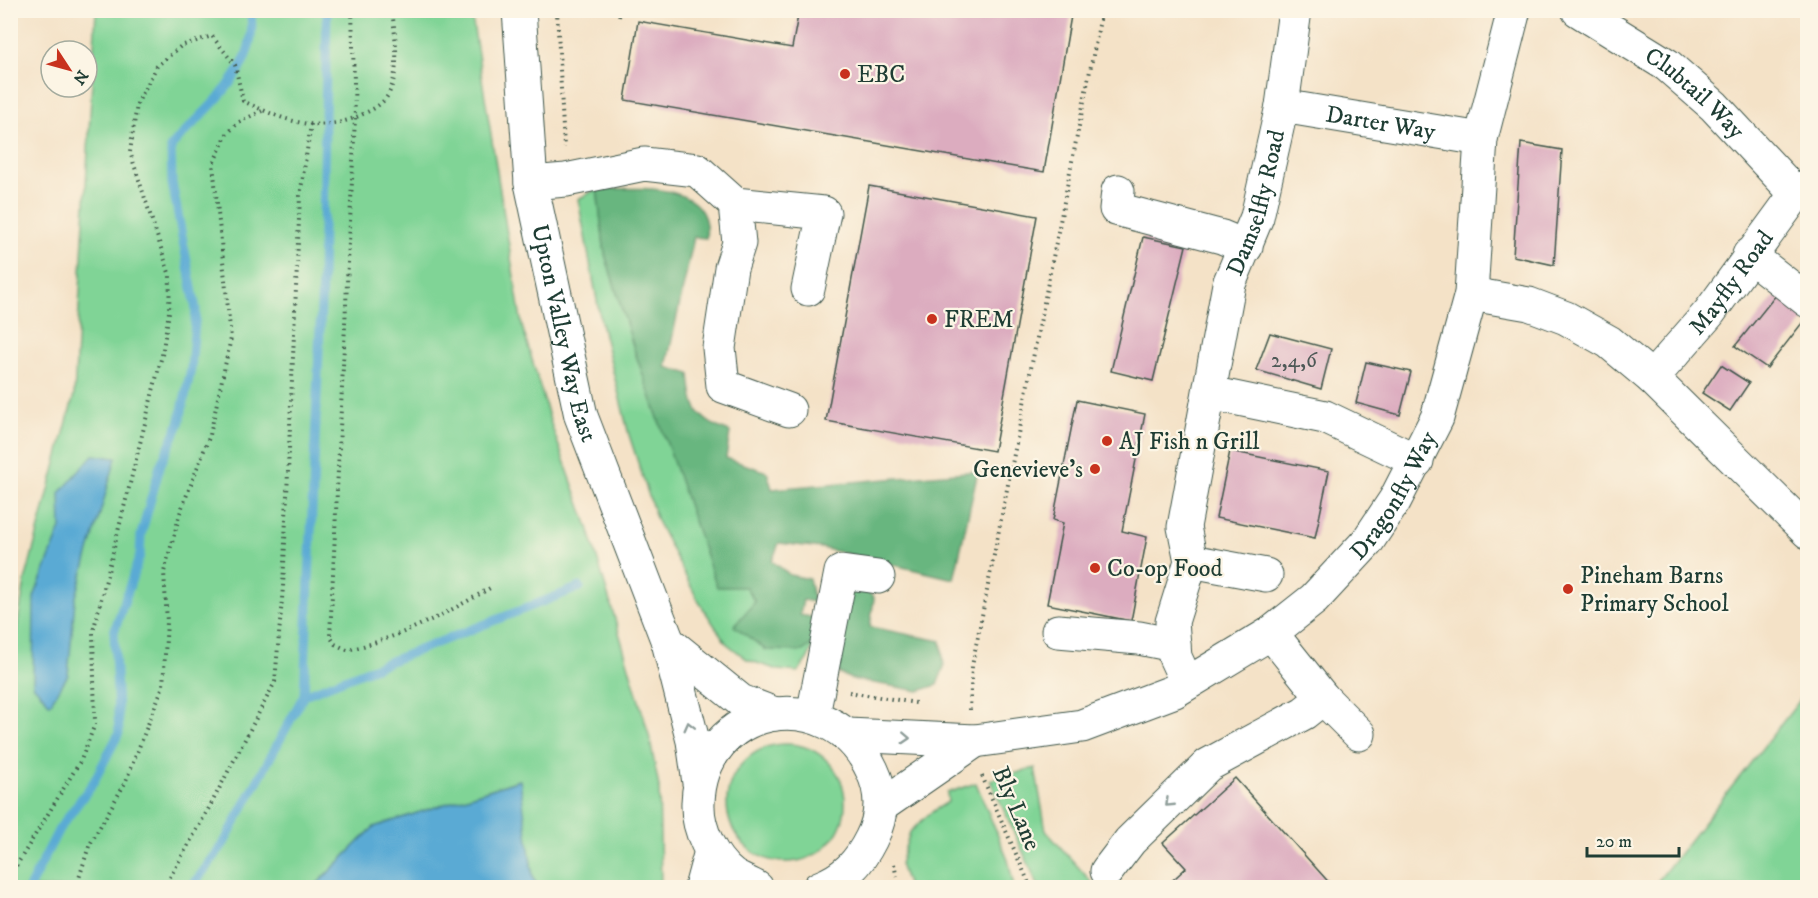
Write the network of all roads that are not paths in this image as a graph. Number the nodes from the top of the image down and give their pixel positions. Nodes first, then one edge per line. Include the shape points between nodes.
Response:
1 (519, 10) edge
2 (1296, 10) edge
3 (1514, 10) edge
4 (1578, 10) edge
5 (1282, 106) junction
6 (1480, 139) junction
7 (531, 183) junction
8 (1802, 190) edge
9 (1118, 191) dead end
10 (735, 204) junction
11 (1246, 247) junction
12 (1749, 255) junction
13 (808, 289) dead end
14 (1471, 294) junction
15 (1808, 301) edge
16 (1652, 378) junction
17 (1210, 393) junction
18 (789, 410) dead end
19 (1417, 461) junction
20 (1808, 532) edge
21 (1191, 561) junction
22 (1266, 575) dead end
23 (878, 577) dead end
24 (1058, 631) dead end
25 (1271, 633) junction
26 (668, 642) junction
27 (1174, 645) junction
28 (1187, 683) junction
29 (1323, 698) junction
30 (816, 701) junction
31 (775, 714) junction
32 (1359, 734) dead end
33 (848, 735) junction
34 (975, 741) junction
35 (699, 783) junction
36 (881, 806) junction
37 (711, 851) junction
38 (1107, 872) dead end
39 (856, 880) edge
40 (701, 888) edge
41 (757, 888) edge
42 (819, 888) edge

1 - 7 street, Upton Valley Way East
2 - 5 street, Damselfly Road
3 - 6 street, Dragonfly Way
4 - 8 street, Clubtail Way via 1667,65
5 - 6 street, Darter Way
5 - 11 street, Damselfly Road via 1257,217
6 - 14 street, Dragonfly Way
7 - 10 street via 644,164 697,170
7 - 26 street, Upton Valley Way East via 581,416
8 - 12 street, Mayfly Road
9 - 11 street via 1116,209
10 - 13 street via 824,213
10 - 18 street via 739,243 731,268 719,348 723,386
11 - 17 street, Damselfly Road via 1229,284
12 - 15 street
12 - 16 street, Mayfly Road via 1709,313
14 - 16 street via 1529,304 1566,318 1609,342
14 - 19 street, Dragonfly Way via 1437,418
16 - 20 street
17 - 19 street via 1325,417
17 - 21 street, Damselfly Road via 1184,526
19 - 25 street, Dragonfly Way via 1366,542 1314,599
21 - 22 street
21 - 27 street via 1172,622
23 - 30 street via 842,572
24 - 27 street
25 - 28 street, Dragonfly Way
25 - 29 street
26 - 31 street, Upton Valley Way East via 741,701
35 -> 26 street, Upton Valley Way East via 693,741
27 - 28 street
28 - 34 street, Dragonfly Way via 1082,726
29 - 32 street
29 -> 38 street via 1304,713 1208,765 1130,841
30 - 31 street via 792,712
30 - 33 street
31 - 35 street via 754,719 733,731 715,749
33 -> 34 street, Dragonfly Way
33 - 36 street via 864,753 877,780
34 - 36 street, Dragonfly Way
35 - 37 street via 698,809
36 - 39 street
37 - 40 street
37 - 41 street via 732,875
39 - 42 street

